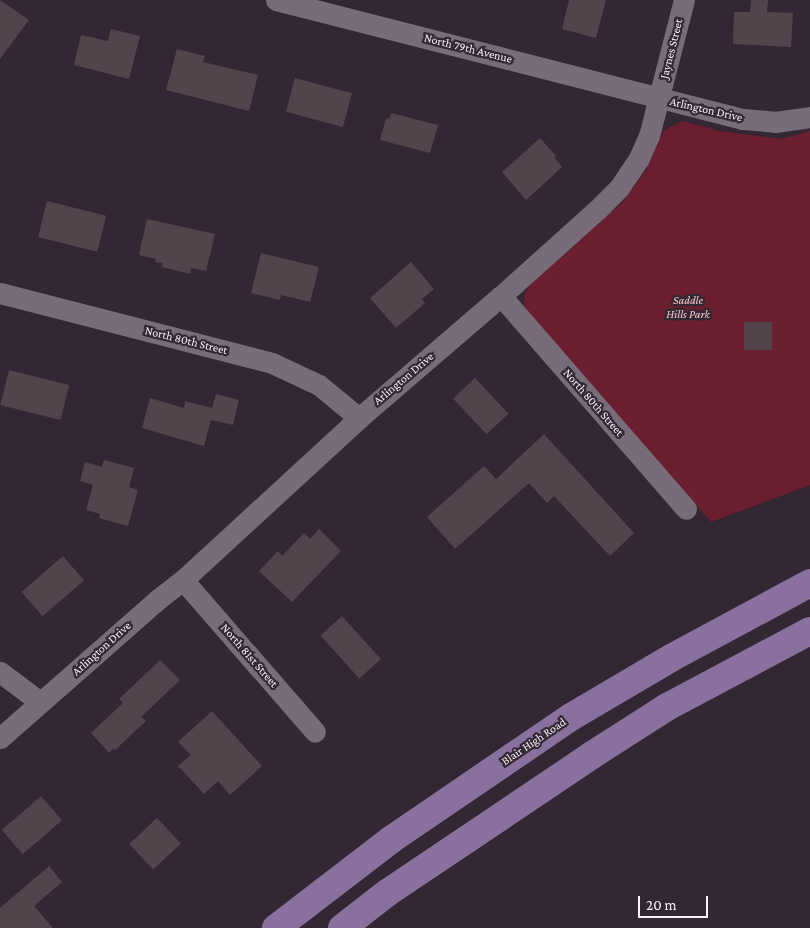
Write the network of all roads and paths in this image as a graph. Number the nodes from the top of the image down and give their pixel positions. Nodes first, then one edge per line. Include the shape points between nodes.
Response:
1 (276, 0) edge
2 (684, 0) edge
3 (660, 98) junction
4 (810, 117) edge
5 (0, 292) edge
6 (501, 296) junction
7 (359, 418) junction
8 (686, 509) dead end
9 (183, 580) junction
10 (810, 583) edge
11 (810, 631) edge
12 (0, 672) edge
13 (40, 702) junction
14 (315, 732) dead end
15 (0, 738) edge
16 (276, 928) edge
17 (342, 928) edge

1 - 3 street, North 79th Avenue
2 - 3 street, Jaynes Street
3 - 4 street, Arlington Drive via 743,119 775,122
3 - 6 street, Arlington Drive via 639,158 619,188
5 - 7 street, North 80th Street via 272,363 319,385
6 - 7 street, Arlington Drive
6 - 8 street, North 80th Street
7 - 9 street, Arlington Drive
9 - 13 street, Arlington Drive
9 - 14 street, North 81st Street
10 - 16 main road, Blair High Road via 671,658 571,717 392,839
11 - 17 main road via 667,707 395,888
12 - 13 street
13 - 15 street, Arlington Drive

